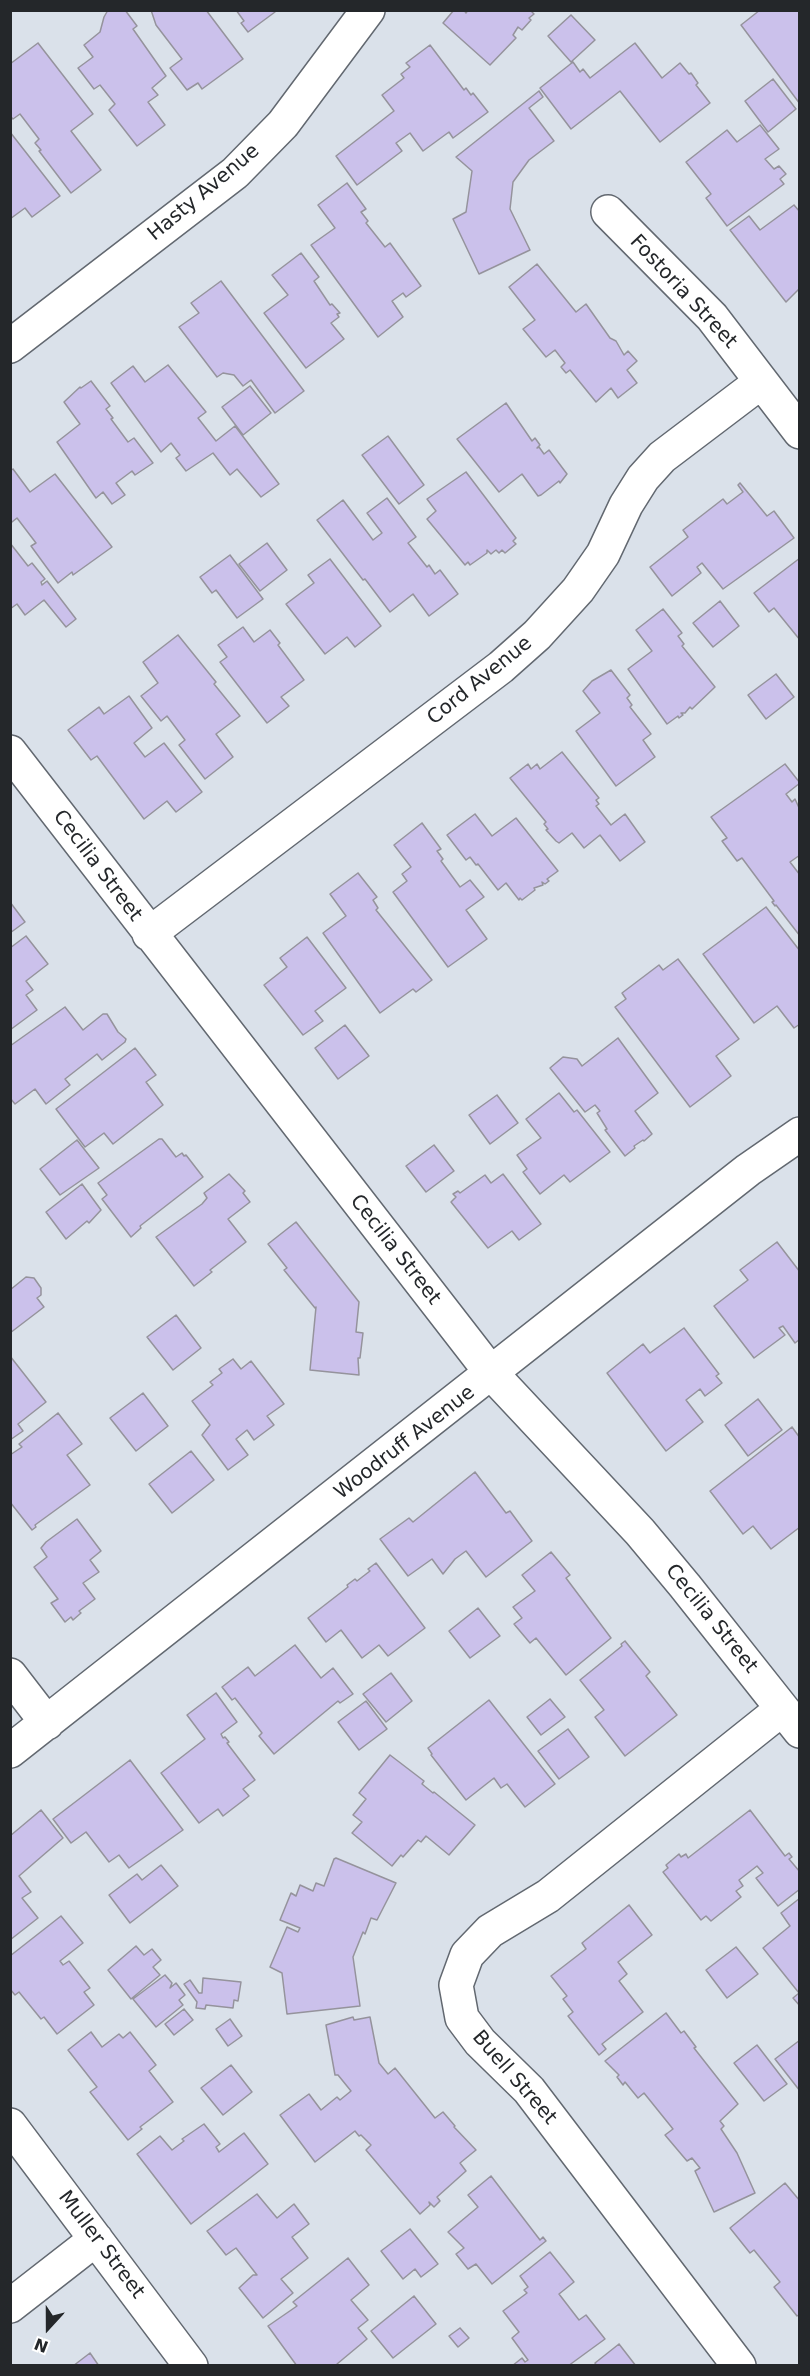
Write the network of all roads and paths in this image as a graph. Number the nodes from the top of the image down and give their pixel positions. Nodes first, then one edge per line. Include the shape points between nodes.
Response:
1 (368, 10) edge
2 (608, 212) dead end
3 (10, 346) edge
4 (761, 382) junction
5 (800, 432) edge
6 (10, 752) edge
7 (149, 934) junction
8 (800, 1134) edge
9 (492, 1374) junction
10 (10, 1675) edge
11 (791, 1720) edge
12 (47, 1723) junction
13 (10, 1751) edge
14 (10, 2125) edge
15 (96, 2239) junction
16 (10, 2306) edge
17 (191, 2366) edge
18 (739, 2366) edge

1 - 3 street, Hasty Avenue via 283,124 235,173
2 - 4 street, Fostoria Street via 712,317
4 - 5 street, Fostoria Street
4 - 7 street, Cord Avenue via 662,457 643,478 603,554 578,590 537,635 501,667
6 - 7 street, Cecilia Street
7 - 9 street, Cecilia Street
8 - 9 street, Woodruff Avenue via 748,1170
9 - 11 street, Cecilia Street via 640,1532
9 - 12 street, Woodruff Avenue
10 - 12 street
11 - 18 street, Buell Street via 548,1896 490,1932 467,1955 456,1984 462,2018 480,2042 529,2090
12 - 13 street, Woodruff Avenue
14 - 15 street, Muller Street
15 - 16 street
15 - 17 street, Muller Street

